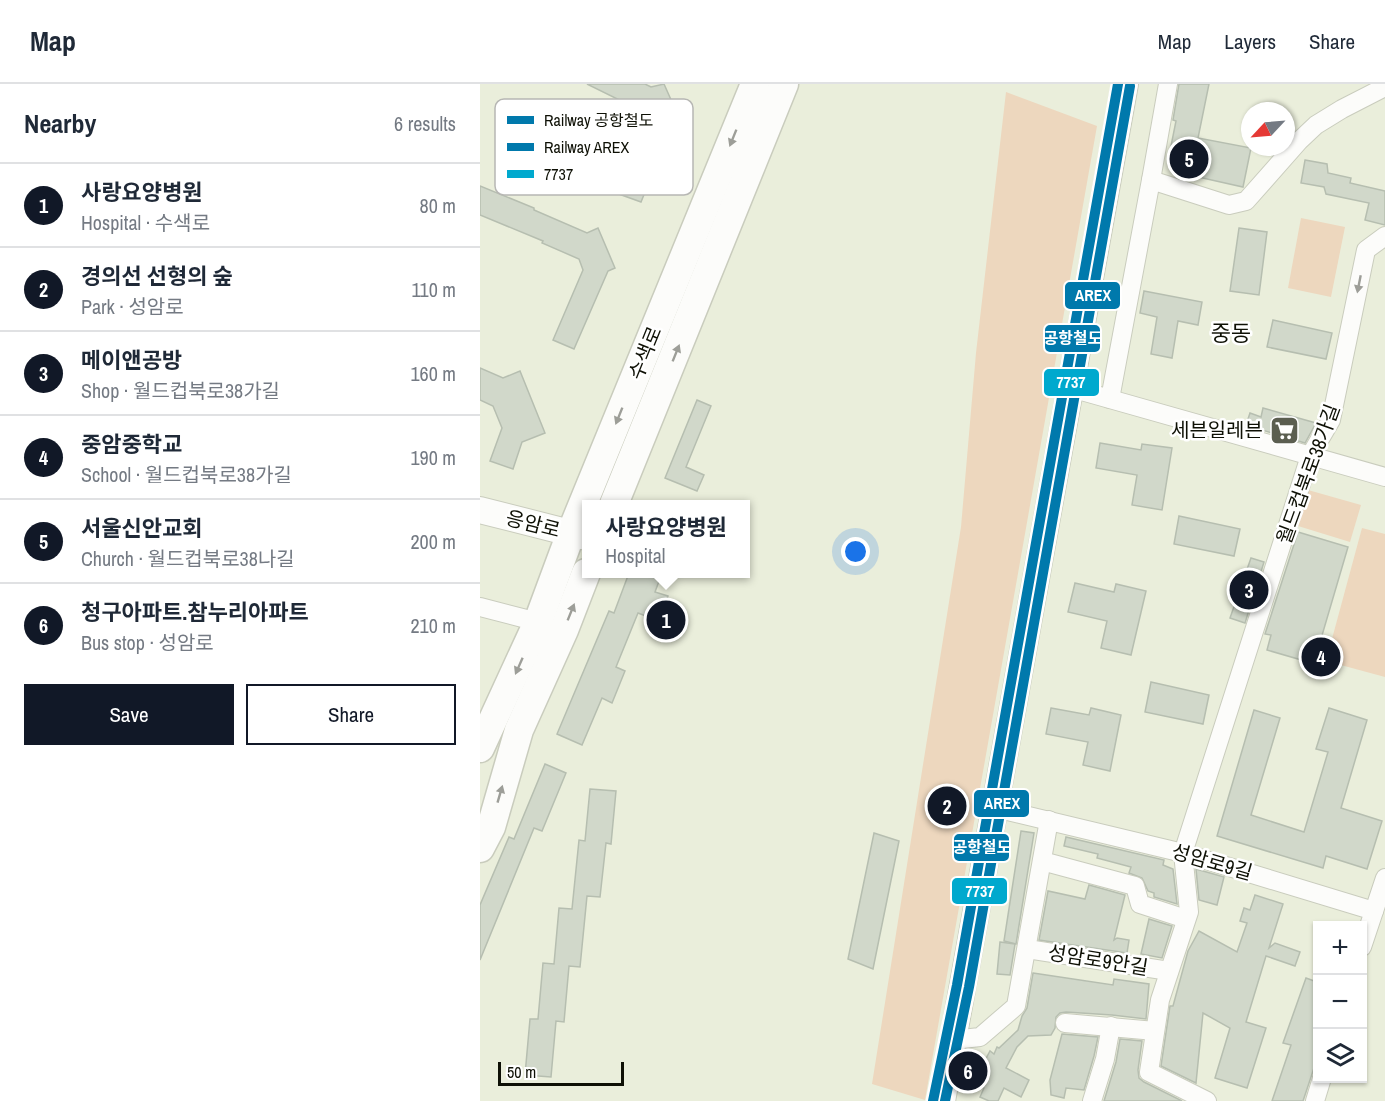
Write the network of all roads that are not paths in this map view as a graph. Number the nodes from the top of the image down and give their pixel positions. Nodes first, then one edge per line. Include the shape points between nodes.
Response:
1 (755, 84) edge
2 (784, 84) edge
3 (1125, 84) edge
4 (1168, 84) edge
5 (1385, 87) edge
6 (1151, 180) junction
7 (1385, 236) edge
8 (1071, 388) junction
9 (1110, 399) junction
10 (1310, 456) junction
11 (1385, 477) edge
12 (593, 500) edge
13 (616, 500) edge
14 (480, 510) edge
15 (579, 535) edge
16 (584, 578) edge
17 (480, 607) edge
18 (538, 622) junction
19 (488, 713) edge
20 (480, 748) edge
21 (995, 808) junction
22 (1049, 820) junction
23 (480, 848) edge
24 (1183, 853) junction
25 (1042, 861) junction
26 (1385, 878) edge
27 (1374, 911) junction
28 (1186, 919) junction
29 (1367, 932) edge
30 (1027, 949) junction
31 (1169, 971) junction
32 (1065, 1023) dead end
33 (1111, 1026) junction
34 (1155, 1031) junction
35 (953, 1040) junction
36 (1320, 1083) edge
37 (942, 1101) edge
38 (1092, 1101) edge
39 (1207, 1101) edge
40 (1315, 1101) edge

1 -> 12 main road, 수색로
13 -> 2 main road, 수색로
3 - 8 main road
4 - 6 street
5 - 6 street via 1316,125 1246,201 1229,205
6 - 9 street
7 -> 10 street, 월드컵북로38가길 via 1366,250 1332,420
8 - 9 street
8 - 21 main road
9 - 10 street
10 - 11 street
10 - 24 street, 월드컵북로38가길
14 - 15 main road, 응암로
15 - 18 main road, 수색로
23 -> 16 main road via 491,827 519,730
17 - 18 street
18 -> 19 main road, 수색로
19 - 20 main road, 수색로
21 - 22 street, 성암로9길
21 - 35 main road
22 - 24 street, 성암로9길
22 - 25 street
24 - 27 street, 성암로9길
24 - 28 street, 성암로9안길 via 1189,912
25 - 28 street via 1135,886 1140,904
25 - 30 street
26 - 27 street
27 - 29 street
28 - 31 street, 성암로9안길
30 - 31 street, 성암로9안길
30 - 35 street via 1016,1006 980,1037
31 - 34 street, 성암로9안길
32 - 33 street
33 - 34 street
33 - 38 street
34 - 39 street, 성암로9안길 via 1149,1072
35 - 37 main road
36 - 40 street

